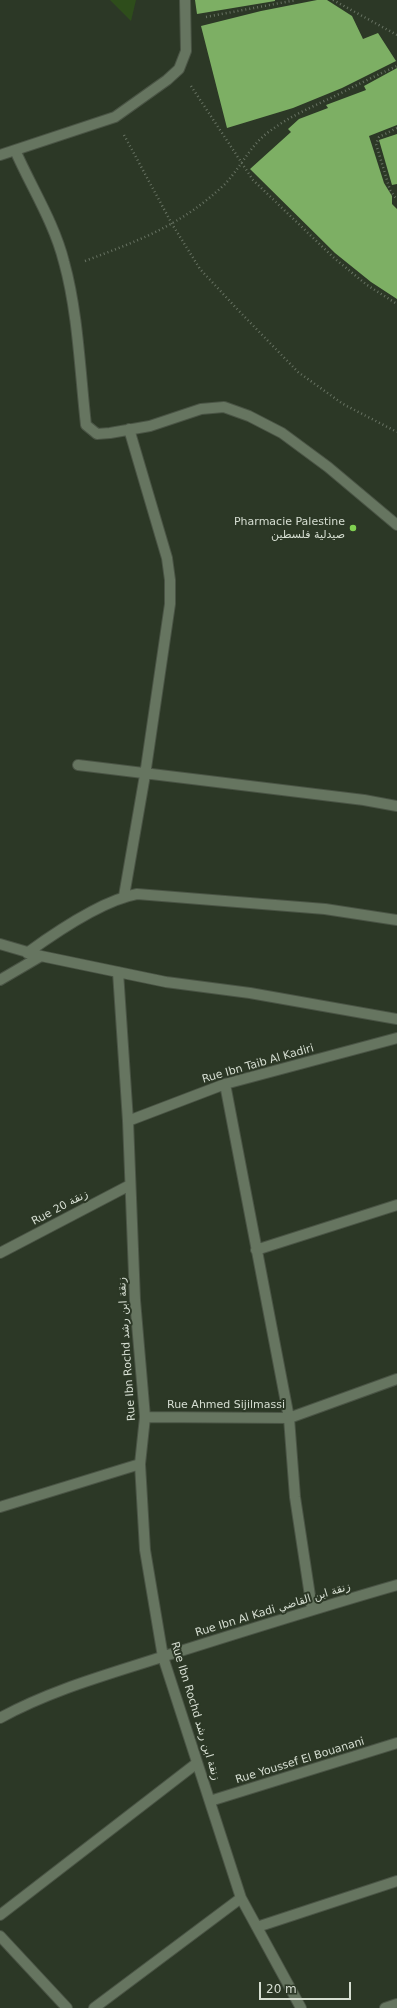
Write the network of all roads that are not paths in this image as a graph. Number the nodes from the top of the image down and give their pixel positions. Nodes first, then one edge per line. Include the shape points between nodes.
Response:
1 (185, 0) edge
2 (15, 150) junction
3 (0, 155) edge
4 (129, 429) junction
5 (397, 525) edge
6 (78, 765) dead end
7 (145, 775) junction
8 (397, 806) edge
9 (124, 896) junction
10 (397, 920) edge
11 (0, 944) edge
12 (27, 953) junction
13 (41, 956) junction
14 (118, 972) junction
15 (0, 980) edge
16 (397, 1018) edge
17 (397, 1038) edge
18 (225, 1084) junction
19 (128, 1121) junction
20 (130, 1185) junction
21 (397, 1205) edge
22 (256, 1250) junction
23 (0, 1253) edge
24 (397, 1379) edge
25 (145, 1417) junction
26 (289, 1418) junction
27 (140, 1464) junction
28 (0, 1507) edge
29 (397, 1585) edge
30 (312, 1609) junction
31 (163, 1657) junction
32 (0, 1718) edge
33 (397, 1743) edge
34 (197, 1763) junction
35 (210, 1801) junction
36 (397, 1882) edge
37 (241, 1898) junction
38 (0, 1915) edge
39 (257, 1927) junction
40 (0, 1936) edge
41 (397, 2004) edge
42 (67, 2008) edge
43 (94, 2008) edge
44 (301, 2008) edge
45 (385, 2008) edge

1 - 2 street via 186,51 179,69 167,80 115,117
2 - 3 street
2 - 4 street via 56,236 66,269 86,425 97,434
4 - 5 street via 150,426 201,409 231,409 267,425 312,454
4 - 7 street via 167,558 170,580 169,622
6 - 7 street
7 - 8 street
7 - 9 street
9 - 10 street via 138,894 317,909
9 - 12 street
11 - 12 street
12 - 13 street
13 - 14 street
13 - 15 street
14 - 16 street via 166,982 250,993
14 - 19 street, Rue Ibn Rochd زنقة ابن رشد
17 - 18 street, Rue Ibn Taib Al Kadiri
18 - 19 street, Rue Ibn Taib Al Kadiri
18 - 22 street
19 - 20 street, Rue Ibn Rochd زنقة ابن رشد
20 - 23 street, Rue 20 زنقة
20 - 25 street, Rue Ibn Rochd زنقة ابن رشد via 135,1300
21 - 22 street
22 - 26 street
24 - 26 street, Rue Ahmed Sijilmassi
25 - 26 street, Rue Ahmed Sijilmassi
25 - 27 street, Rue Ibn Rochd زنقة ابن رشد
26 - 30 street via 295,1497
27 - 28 street
27 - 31 street, Rue Ibn Rochd زنقة ابن رشد via 146,1550
29 - 30 street, Rue Ibn Al Kadi زنقة ابن القاضي
30 - 31 street, Rue Ibn Al Kadi زنقة ابن القاضي
31 - 32 street, Rue Ibn Al Kadi زنقة ابن القاضي via 92,1678 24,1705
31 - 34 street, Rue Ibn Rochd زنقة ابن رشد
33 - 35 street, Rue Youssef El Bouanani
34 - 35 street, Rue Ibn Rochd زنقة ابن رشد
34 - 38 street
35 - 37 street, Rue Ibn Rochd زنقة ابن رشد
36 - 39 street
37 - 39 street, Rue Ibn Rochd زنقة ابن رشد
37 - 43 street
39 - 44 street, Rue Ibn Rochd زنقة ابن رشد
40 - 42 street
41 - 45 street

